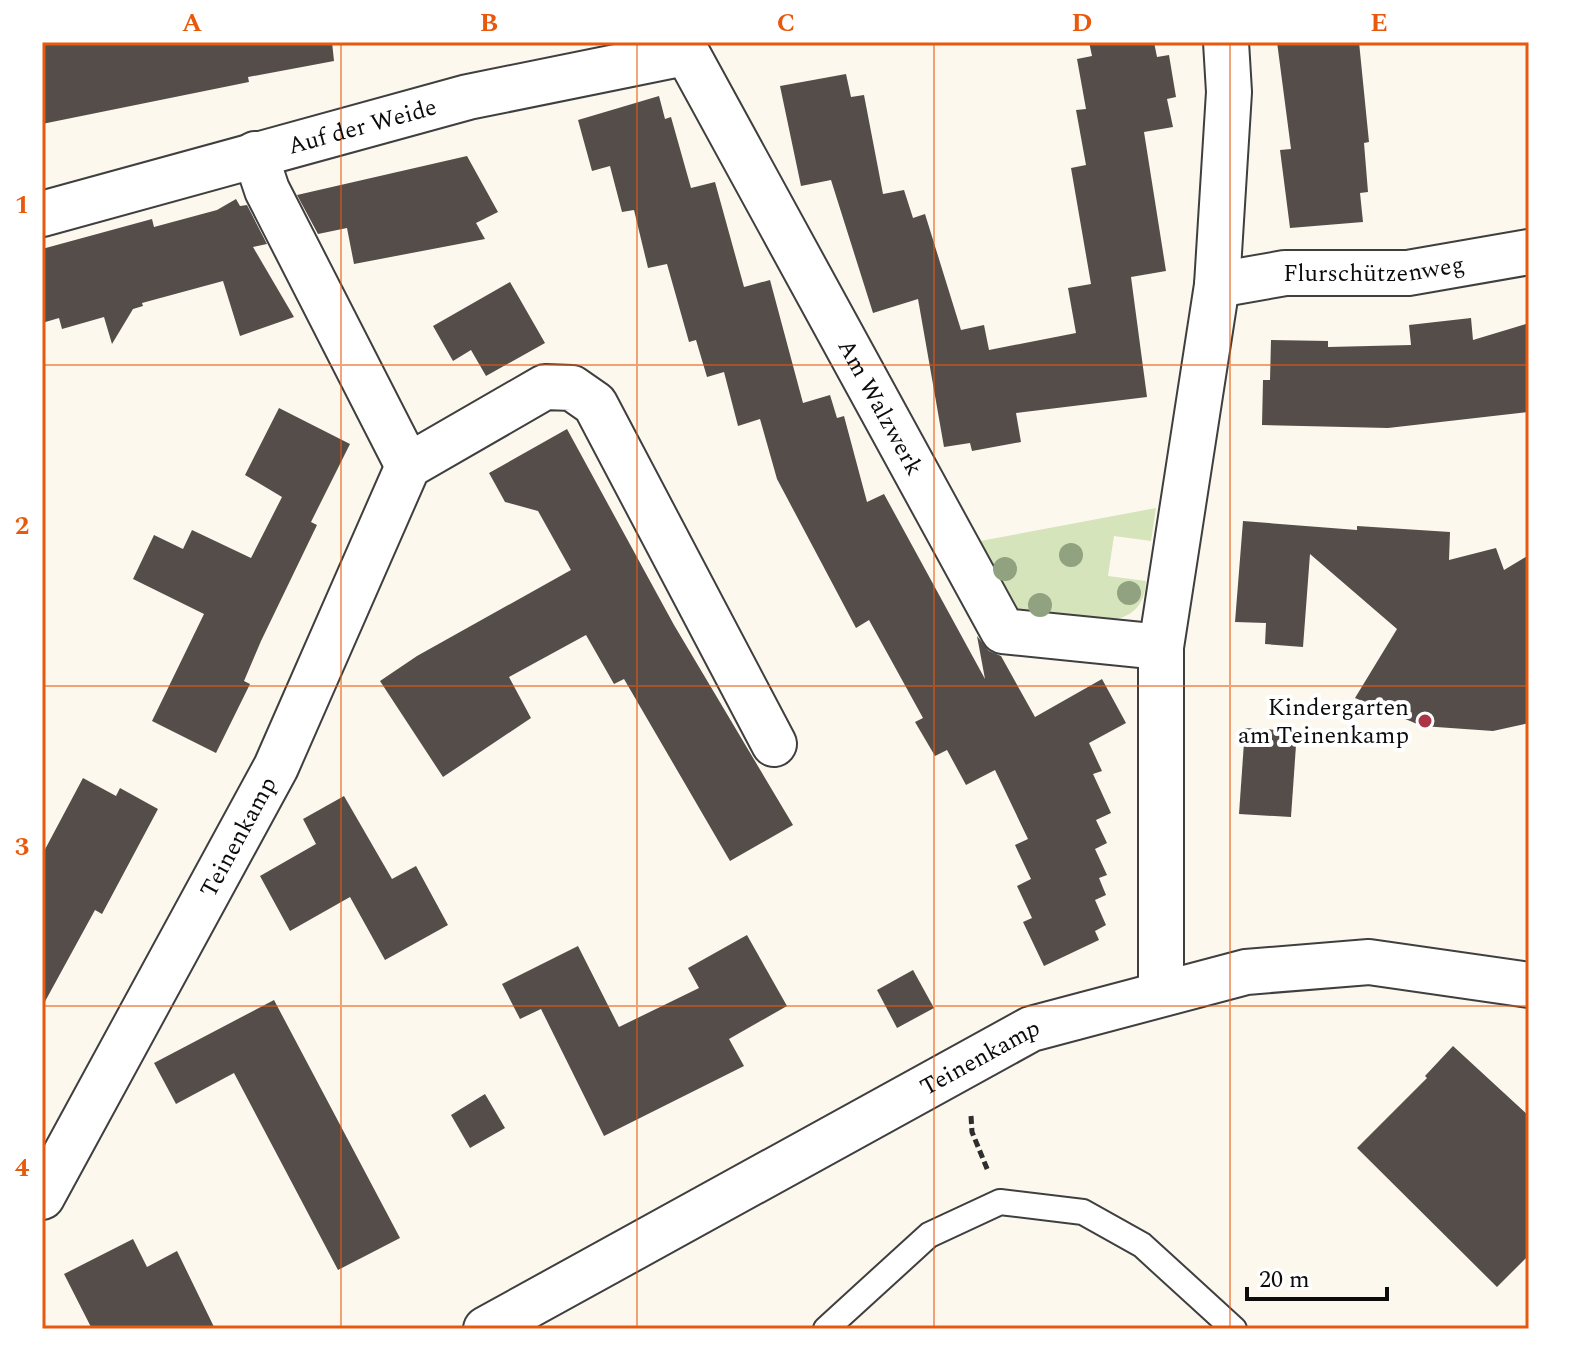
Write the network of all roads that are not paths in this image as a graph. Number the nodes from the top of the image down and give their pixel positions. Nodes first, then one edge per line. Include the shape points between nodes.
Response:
1 (1226, 42) edge
2 (683, 48) edge
3 (255, 154) junction
4 (42, 214) edge
5 (1529, 252) edge
6 (1217, 285) junction
7 (408, 466) junction
8 (1161, 647) junction
9 (774, 744) dead end
10 (1529, 985) edge
11 (1161, 992) junction
12 (42, 1197) edge
13 (491, 1328) edge
14 (826, 1329) edge
15 (1234, 1329) edge

1 - 6 street via 1229,92
2 - 3 street, Auf der Weide via 468,97
2 - 8 street, Am Walzwerk via 1003,631
3 - 4 street, Auf der Weide
3 - 7 street via 267,190
5 - 6 street, Flurschützenweg via 1408,273 1285,273
6 - 8 street
7 - 9 street via 545,387 572,388 595,404
7 - 12 street, Teinenkamp via 276,767
8 - 11 street
10 - 11 street, Teinenkamp via 1369,962 1246,972
11 - 13 street, Teinenkamp via 1031,1029
14 - 15 lane via 929,1235 1000,1202 1083,1212 1142,1245

